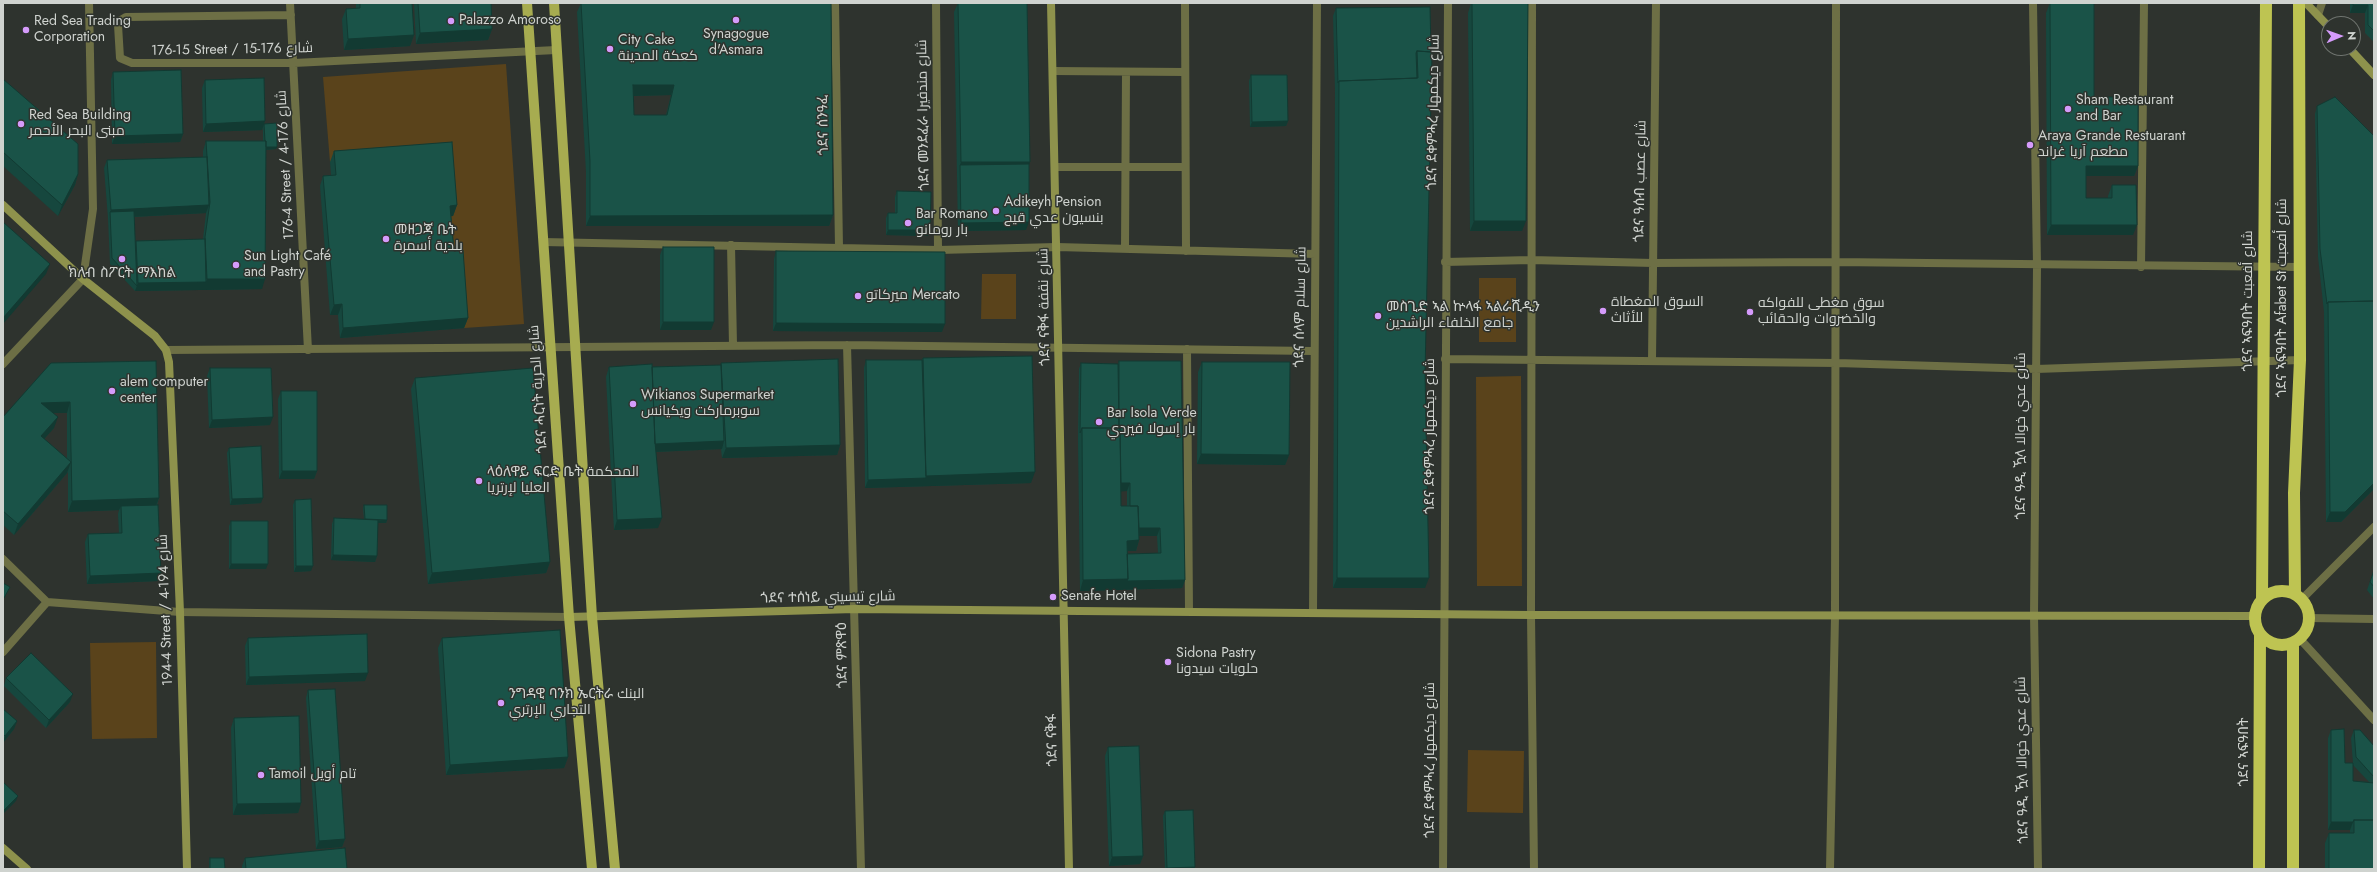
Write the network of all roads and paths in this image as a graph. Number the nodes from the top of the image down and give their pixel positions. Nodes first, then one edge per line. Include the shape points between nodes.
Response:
1 (89, 3) edge
2 (290, 3) edge
3 (527, 3) edge
4 (554, 3) edge
5 (835, 3) edge
6 (936, 3) edge
7 (1051, 3) edge
8 (1185, 3) edge
9 (1317, 3) edge
10 (1448, 3) edge
11 (1532, 3) edge
12 (1656, 3) edge
13 (1836, 3) edge
14 (2033, 3) edge
15 (2144, 3) edge
16 (2266, 3) edge
17 (2299, 3) edge
18 (2306, 3) edge
19 (2322, 3) edge
20 (291, 14) junction
21 (2318, 16) junction
22 (2321, 19) edge
23 (531, 50) junction
24 (556, 50) junction
25 (2356, 56) edge
26 (294, 63) junction
27 (1053, 71) junction
28 (1185, 72) junction
29 (1126, 73) junction
30 (2374, 75) edge
31 (1054, 167) junction
32 (1185, 167) junction
33 (1126, 168) junction
34 (3, 205) edge
35 (543, 242) junction
36 (568, 242) junction
37 (731, 245) junction
38 (839, 247) junction
39 (1057, 247) junction
40 (1125, 249) junction
41 (938, 250) junction
42 (1186, 251) junction
43 (1315, 254) junction
44 (1531, 260) junction
45 (1445, 262) junction
46 (1835, 262) junction
47 (1653, 263) junction
48 (2037, 266) junction
49 (2141, 267) junction
50 (2265, 267) junction
51 (2298, 267) junction
52 (82, 279) junction
53 (733, 345) junction
54 (847, 345) junction
55 (550, 346) junction
56 (574, 347) junction
57 (1059, 348) junction
58 (1187, 349) junction
59 (166, 350) junction
60 (308, 350) junction
61 (1313, 351) junction
62 (1445, 359) junction
63 (1532, 360) junction
64 (1652, 360) junction
65 (2300, 360) junction
66 (2264, 361) junction
67 (1837, 363) junction
68 (3, 364) edge
69 (2036, 369) junction
70 (2374, 527) edge
71 (3, 559) edge
72 (2299, 596) junction
73 (2262, 599) junction
74 (47, 602) junction
75 (855, 609) junction
76 (1064, 610) junction
77 (1189, 611) junction
78 (180, 612) junction
79 (1313, 612) junction
80 (1444, 613) junction
81 (1530, 615) junction
82 (2034, 615) junction
83 (1835, 616) junction
84 (2254, 616) junction
85 (569, 617) junction
86 (592, 617) junction
87 (2309, 618) junction
88 (2374, 619) edge
89 (2260, 634) junction
90 (2296, 641) junction
91 (3, 652) edge
92 (2374, 720) edge
93 (3, 848) edge
94 (27, 869) edge
95 (187, 869) edge
96 (592, 869) edge
97 (615, 869) edge
98 (861, 869) edge
99 (1069, 869) edge
100 (1443, 869) edge
101 (1534, 869) edge
102 (1830, 869) edge
103 (2038, 869) edge
104 (2259, 869) edge
105 (2293, 869) edge

1 - 52 street via 93,209
2 - 20 street, 176-4 Street / شارع 176-4
3 - 23 main road, ጎደና ሓርነት شارع الحرية
4 - 24 main road
5 - 38 street, ጎደና ሰንዓፈ
6 - 41 street, ጎደና መንደፈራ شارع مندفيرا
7 - 27 street, ጎደና ናቅፋ شارع نقفة
8 - 28 street
9 - 43 street, ጎደና ሰላም شارع سلام
10 - 45 street, ጎደና ደቀምሓረ شارع ديكمهار
11 - 44 street
12 - 47 street, ጎደና ዓሰብ شارع عصب
13 - 46 street
14 - 48 street, ጎደና ዓዲ ዃላ شارع عدي خوالا
15 - 49 street
16 - 50 highway, ጎደና ኣፍዓበት شارع أفعبت
17 - 51 highway, ጎደና ኣፍዓበት Afabet St شارع أفعبت
18 - 21 street
19 - 21 street
20 - 26 street, 176-4 Street / شارع 176-4
20 - 26 street, 176-15 Street / شارع 176-15 via 126,17 118,25 118,32 120,58 132,63
21 - 22 street
23 - 24 street, 176-15 Street / شارع 176-15
23 - 26 street, 176-15 Street / شارع 176-15
23 - 35 main road, ጎደና ሓርነት شارع الحرية
24 - 36 main road
25 - 30 street
26 - 60 street, 176-4 Street / شارع 176-4
27 - 29 street
27 - 31 street, ጎደና ናቅፋ شارع نقفة
28 - 29 street
28 - 32 street
29 - 33 street
31 - 33 street
31 - 39 street, ጎደና ናቅፋ شارع نقفة
32 - 33 street
32 - 42 street
33 - 40 street
34 - 52 street
35 - 36 street
35 - 55 main road, ጎደና ሓርነት شارع الحرية
36 - 37 street
36 - 56 main road
37 - 38 street
37 - 53 street
38 - 41 street
39 - 40 street
39 - 41 street
39 - 57 street, ጎደና ናቅፋ شارع نقفة
40 - 42 street
42 - 43 street
43 - 61 street, ጎደና ሰላም شارع سلام
44 - 45 street
44 - 47 street
44 - 63 street
45 - 62 street, ጎደና ደቀምሓረ شارع ديكمهار
46 - 47 street
46 - 48 street
46 - 67 street
47 - 64 street, ጎደና ዓሰብ شارع عصب
48 - 49 street
48 - 69 street, ጎደና ዓዲ ዃላ شارع عدي خوالا
49 - 50 street
50 - 51 street
50 - 66 highway, ጎደና ኣፍዓበት شارع أفعبت
51 - 65 highway, ጎደና ኣፍዓበት Afabet St شارع أفعبت
52 - 59 street via 155,336
52 - 68 street
53 - 54 street
53 - 56 street
54 - 57 street
54 - 75 street, ጎደና ምጽዋዕ
55 - 56 street
55 - 60 street
55 - 85 main road, ጎደና ሓርነት شارع الحرية
56 - 86 main road
57 - 58 street
57 - 76 street, ጎደና ናቅፋ شارع نقفة
58 - 61 street
58 - 77 street
59 - 60 street
59 - 78 street, 194-4 Street / شارع 194-4 via 169,362
61 - 79 street, ጎደና ሰላም شارع سلام
62 - 63 street
62 - 80 street, ጎደና ደቀምሓረ شارع ديكمهار
63 - 64 street
63 - 81 street
64 - 67 street
65 - 66 street
65 - 72 highway, ጎደና ኣፍዓበት Afabet St شارع أفعبت via 2294,493
66 - 69 street
66 - 73 highway, ጎደና ኣፍዓበት شارع أفعبت
67 - 69 street
67 - 83 street
69 - 82 street, ጎደና ዓዲ ዃላ شارع عدي خوالا
70 - 72 street
71 - 74 street
72 - 73 highway via 2278,590
72 - 87 highway via 2307,607
73 - 84 highway
74 - 78 street
74 - 91 street
75 - 76 street, ጎደና ተሰነይ شارع تيسيني
75 - 86 street, ጎደና ተሰነይ شارع تيسيني
75 - 98 street, ጎደና ምጽዋዕ
76 - 77 street, ጎደና ተሰነይ شارع تيسيني
76 - 99 street, ጎደና ናቅፋ
77 - 79 street, ጎደና ተሰነይ شارع تيسيني
78 - 85 street
78 - 95 street, 194-4 Street / شارع 194-4
79 - 80 street, ጎደና ተሰነይ شارع تيسيني
80 - 81 street, ጎደና ተሰነይ شارع تيسيني
80 - 100 street, ጎደና ደቀምሓረ شارع ديكمهار
81 - 83 street, ጎደና ተሰነይ شارع تيسيني
81 - 101 street
82 - 83 street, ጎደና ተሰነይ شارع تيسيني
82 - 84 street, ጎደና ተሰነይ شارع تيسيني
82 - 103 street, ጎደና ዓዲ ዃላ شارع عدي خوالا
83 - 102 street
84 - 89 highway
85 - 86 street, ጎደና ተሰነይ شارع تيسيني
85 - 96 main road, ጎደና ሓርነት شارع الحرية
86 - 97 main road
87 - 88 street
87 - 90 highway via 2306,632
89 - 90 highway via 2276,645
89 - 104 highway, ጎደና ኣፍዓበት
90 - 92 street
90 - 105 highway
93 - 94 street

